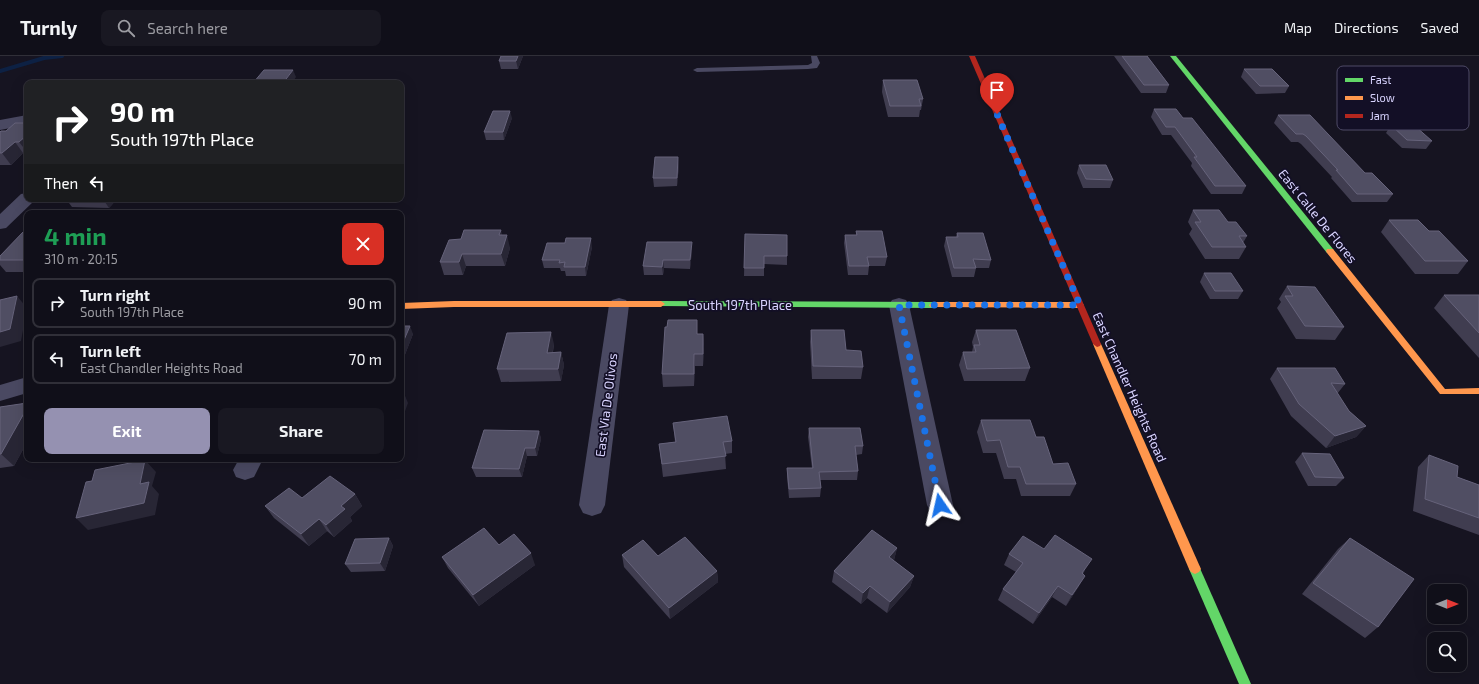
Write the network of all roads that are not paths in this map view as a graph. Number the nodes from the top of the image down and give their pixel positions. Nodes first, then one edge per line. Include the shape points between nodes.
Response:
1 (814, 56) edge
2 (972, 56) edge
3 (1173, 56) edge
4 (697, 70) dead end
5 (24, 121) edge
6 (0, 125) edge
7 (24, 201) edge
8 (0, 224) edge
9 (619, 305) junction
10 (899, 305) junction
11 (1080, 305) junction
12 (404, 306) edge
13 (24, 386) edge
14 (1479, 391) edge
15 (0, 393) edge
16 (592, 505) dead end
17 (940, 505) dead end
18 (1245, 684) edge

1 - 4 lane via 816,63 808,67
2 - 11 street, East Chandler Heights Road
3 - 14 street, East Calle De Flores via 1443,392
5 - 6 street
7 - 8 street
9 - 10 street, South 197th Place
9 - 12 street, South 197th Place
9 - 16 street, East Via De Olivos
10 - 11 street, South 197th Place
10 - 17 street
11 - 18 street, East Chandler Heights Road
13 - 15 street

